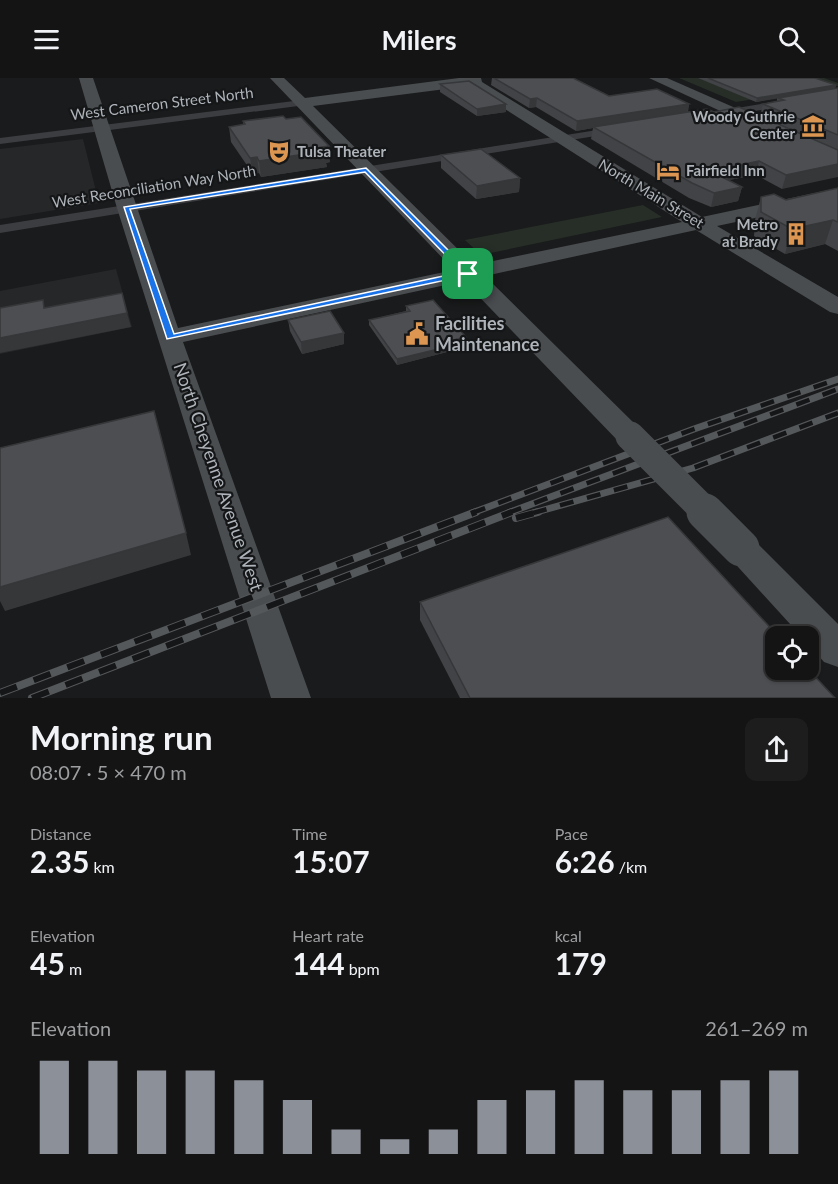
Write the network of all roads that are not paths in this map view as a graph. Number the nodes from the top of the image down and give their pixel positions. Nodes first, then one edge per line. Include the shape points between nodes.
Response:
1 (86, 78) edge
2 (277, 78) edge
3 (656, 78) edge
4 (494, 79) edge
5 (469, 80) edge
6 (838, 94) edge
7 (302, 104) junction
8 (733, 111) junction
9 (712, 115) edge
10 (629, 128) edge
11 (102, 129) junction
12 (771, 129) edge
13 (561, 138) junction
14 (0, 141) edge
15 (366, 170) junction
16 (838, 194) edge
17 (126, 208) junction
18 (700, 224) junction
19 (0, 229) edge
20 (468, 274) junction
21 (838, 307) edge
22 (170, 337) junction
23 (838, 650) edge
24 (291, 698) edge

1 - 11 street, North Cheyenne Avenue West
2 - 7 street
3 - 8 street
4 - 5 street, West Cameron Street North
5 - 7 street, West Cameron Street North
5 - 13 street, North Main Street
6 - 8 street
7 - 11 street, West Cameron Street North
7 - 15 street
8 - 9 street
8 - 12 street
10 - 13 street, West Reconciliation Way North
11 - 14 street, West Cameron Street North
11 - 17 street, North Cheyenne Avenue West
13 - 15 street, West Reconciliation Way North
13 - 18 street, North Main Street
15 - 17 street, West Reconciliation Way North
15 - 20 street
16 - 18 street
17 - 19 street, West Reconciliation Way North
17 - 22 street, North Cheyenne Avenue West
18 - 20 street
18 - 21 street, North Main Street
20 - 22 street
20 - 23 street, bridge
22 - 24 street, North Cheyenne Avenue West

